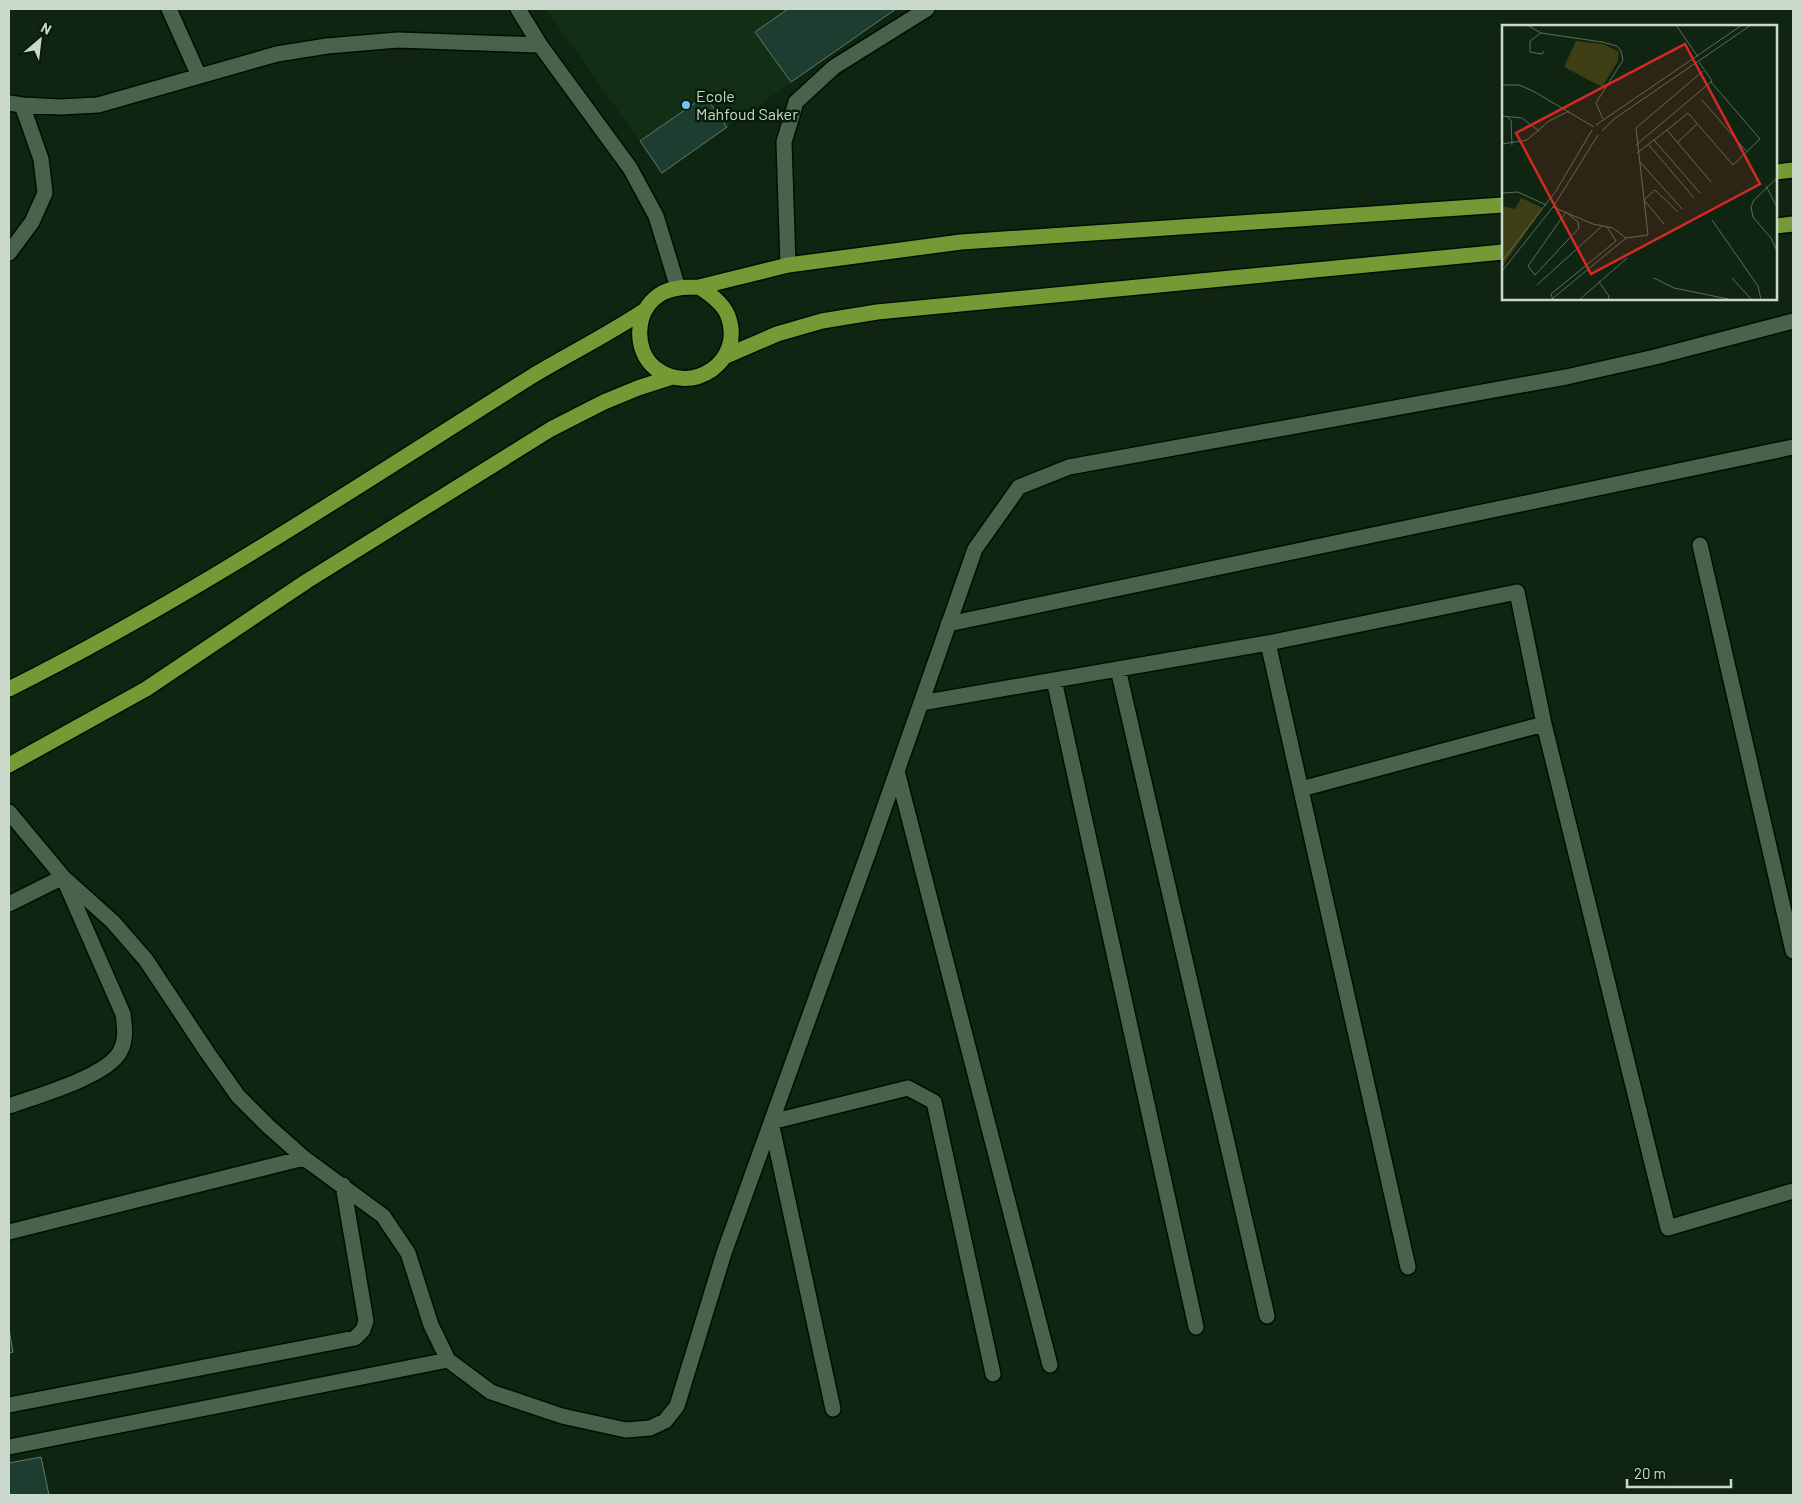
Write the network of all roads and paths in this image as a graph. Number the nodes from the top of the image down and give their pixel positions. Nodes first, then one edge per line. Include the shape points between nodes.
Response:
1 (169, 9) edge
2 (518, 9) edge
3 (927, 9) edge
4 (540, 44) junction
5 (199, 76) junction
6 (15, 104) edge
7 (1793, 170) edge
8 (1777, 172) edge
9 (1502, 205) edge
10 (1793, 224) edge
11 (1777, 226) edge
12 (1502, 252) edge
13 (9, 254) edge
14 (788, 265) junction
15 (699, 287) junction
16 (678, 288) junction
17 (645, 310) junction
18 (1793, 321) edge
19 (726, 356) junction
20 (672, 377) junction
21 (1793, 446) edge
22 (1700, 545) dead end
23 (948, 624) junction
24 (1268, 643) junction
25 (1118, 669) junction
26 (1054, 680) junction
27 (9, 689) edge
28 (921, 704) junction
29 (1544, 724) junction
30 (9, 765) edge
31 (897, 770) junction
32 (1301, 789) junction
33 (9, 812) edge
34 (63, 877) junction
35 (9, 904) edge
36 (1793, 951) edge
37 (9, 1106) edge
38 (771, 1122) junction
39 (304, 1158) junction
40 (343, 1185) junction
41 (1793, 1191) edge
42 (9, 1232) edge
43 (1408, 1267) dead end
44 (1267, 1316) dead end
45 (1196, 1326) dead end
46 (448, 1360) junction
47 (1050, 1365) dead end
48 (993, 1374) dead end
49 (9, 1405) edge
50 (833, 1409) dead end
51 (9, 1447) edge

1 - 5 street
2 - 4 street
3 - 14 street via 834,67 796,102 784,142
4 - 5 street via 398,40 327,46 278,54
4 - 16 street via 630,168 656,216
5 - 6 street via 98,105
6 - 13 street via 41,159 45,193 32,222
7 - 8 highway
9 - 14 highway via 961,242
10 - 11 highway
12 - 19 highway via 877,312 804,326
14 - 15 highway
15 - 16 highway
15 - 19 highway via 716,299 728,316 732,336
16 - 17 highway via 659,295
17 - 20 highway via 639,330 642,350 654,367
17 - 27 highway via 534,375 205,581 71,658
18 - 23 street via 1566,377 1069,467 1019,488 974,549
19 - 20 highway via 712,371 693,379
20 - 30 highway via 604,402 552,429 307,581 146,689
21 - 23 street
22 - 36 street
23 - 28 street
24 - 25 street
24 - 29 street via 1517,592
24 - 32 street
25 - 26 street
25 - 44 street
26 - 28 street
26 - 45 street
28 - 31 street
29 - 32 street
29 - 41 street via 1668,1228
31 - 38 street
31 - 47 street
32 - 43 street
33 - 34 street
34 - 35 street
34 - 37 street via 123,1014 126,1035 119,1054 104,1069
34 - 39 street via 113,922 146,960 238,1096
38 - 46 street via 724,1253 677,1406 665,1421 650,1428 626,1430 562,1416 491,1392
38 - 48 street via 908,1088 934,1102
38 - 50 street
39 - 40 street
39 - 42 street
40 - 46 street via 383,1216 408,1252 431,1325
40 - 49 street via 366,1321 355,1338
46 - 51 street

